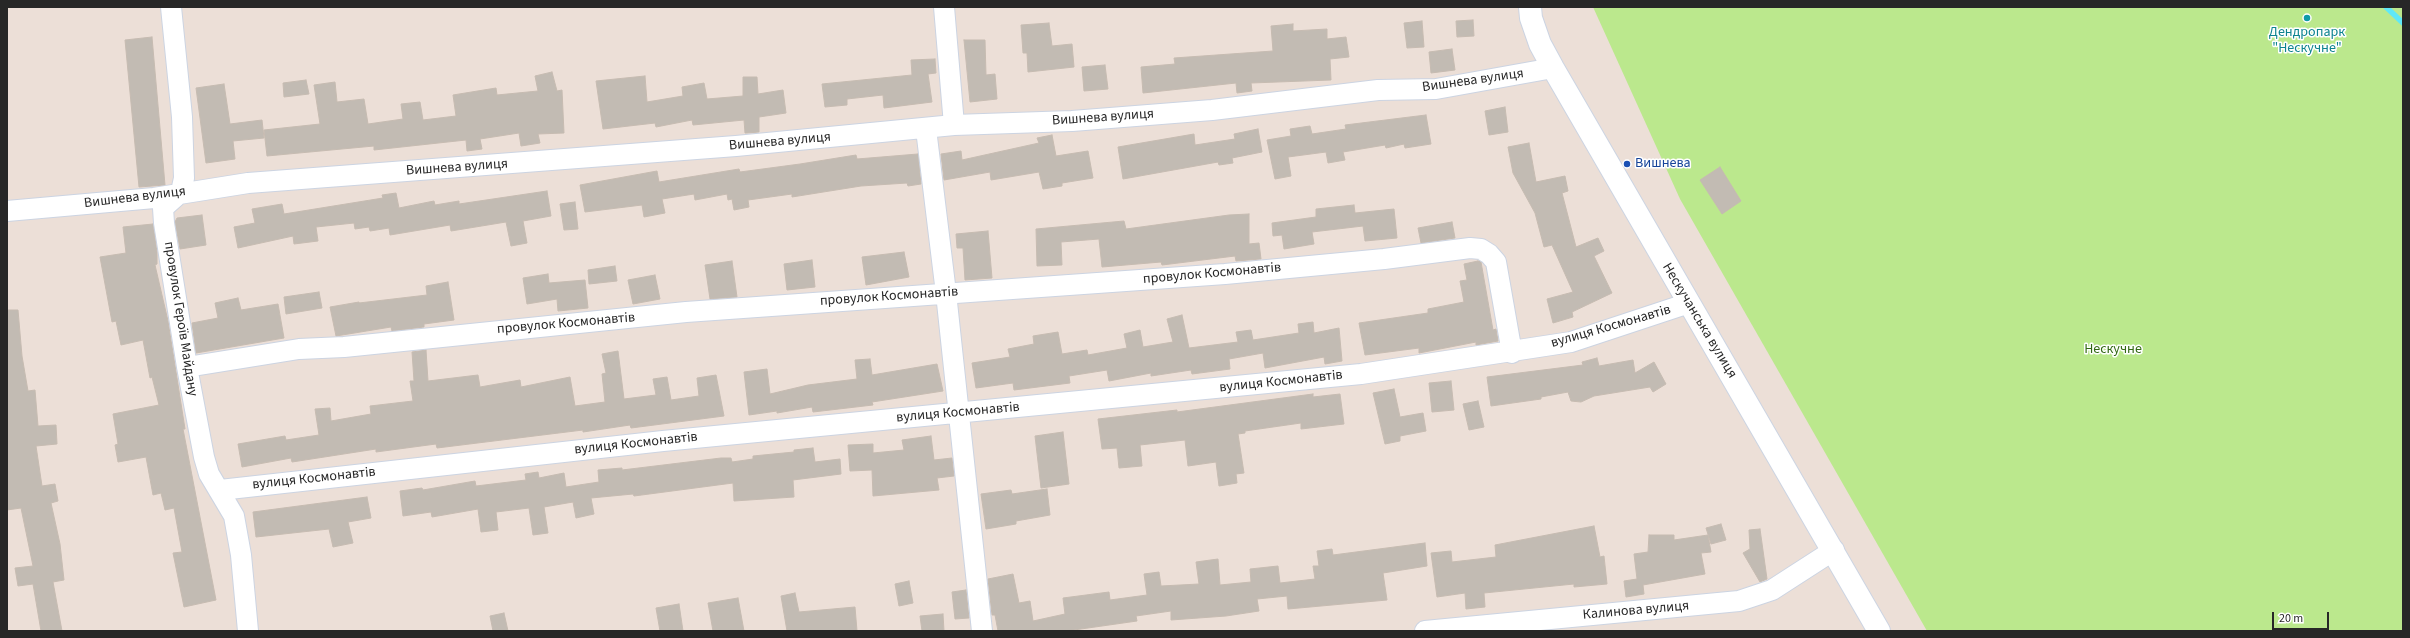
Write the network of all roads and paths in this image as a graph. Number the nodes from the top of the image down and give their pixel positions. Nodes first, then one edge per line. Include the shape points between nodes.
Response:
1 (171, 7) edge
2 (944, 7) edge
3 (1530, 7) edge
4 (1553, 68) junction
5 (954, 125) junction
6 (926, 129) junction
7 (181, 192) junction
8 (7, 211) edge
9 (946, 293) junction
10 (1690, 304) junction
11 (1512, 353) junction
12 (187, 367) junction
13 (958, 413) junction
14 (220, 490) junction
15 (1834, 550) junction
16 (248, 631) edge
17 (982, 631) edge
18 (1425, 631) edge
19 (1879, 631) edge

1 - 7 street via 182,117 184,178
2 - 5 street
3 - 4 street, Нескучанська вулиця via 1540,44
4 - 5 street, Вишнева вулиця via 1436,89 1378,90 1212,110 1072,121
4 - 10 street, Нескучанська вулиця
5 - 6 street, Вишнева вулиця
6 - 7 street, Вишнева вулиця via 248,183
6 - 9 street
7 - 8 street, Вишнева вулиця via 154,198
7 - 12 street, провулок Героїв Майдану via 163,208
9 - 11 street, провулок Космонавтів via 1225,274 1476,248 1489,254 1496,262
9 - 12 street, провулок Космонавтів via 686,312 344,347 299,349
9 - 13 street
10 - 11 street, вулиця Космонавтів via 1571,342
10 - 15 street, Нескучанська вулиця
11 - 13 street, вулиця Космонавтів via 1361,374
12 - 14 street, провулок Героїв Майдану via 204,457 209,474
13 - 14 street, вулиця Космонавтів via 510,457
13 - 17 street
14 - 16 street, провулок Героїв Майдану via 234,516 241,554
15 - 18 street, Калинова вулиця via 1772,590 1739,602
15 - 19 street, Нескучанська вулиця

